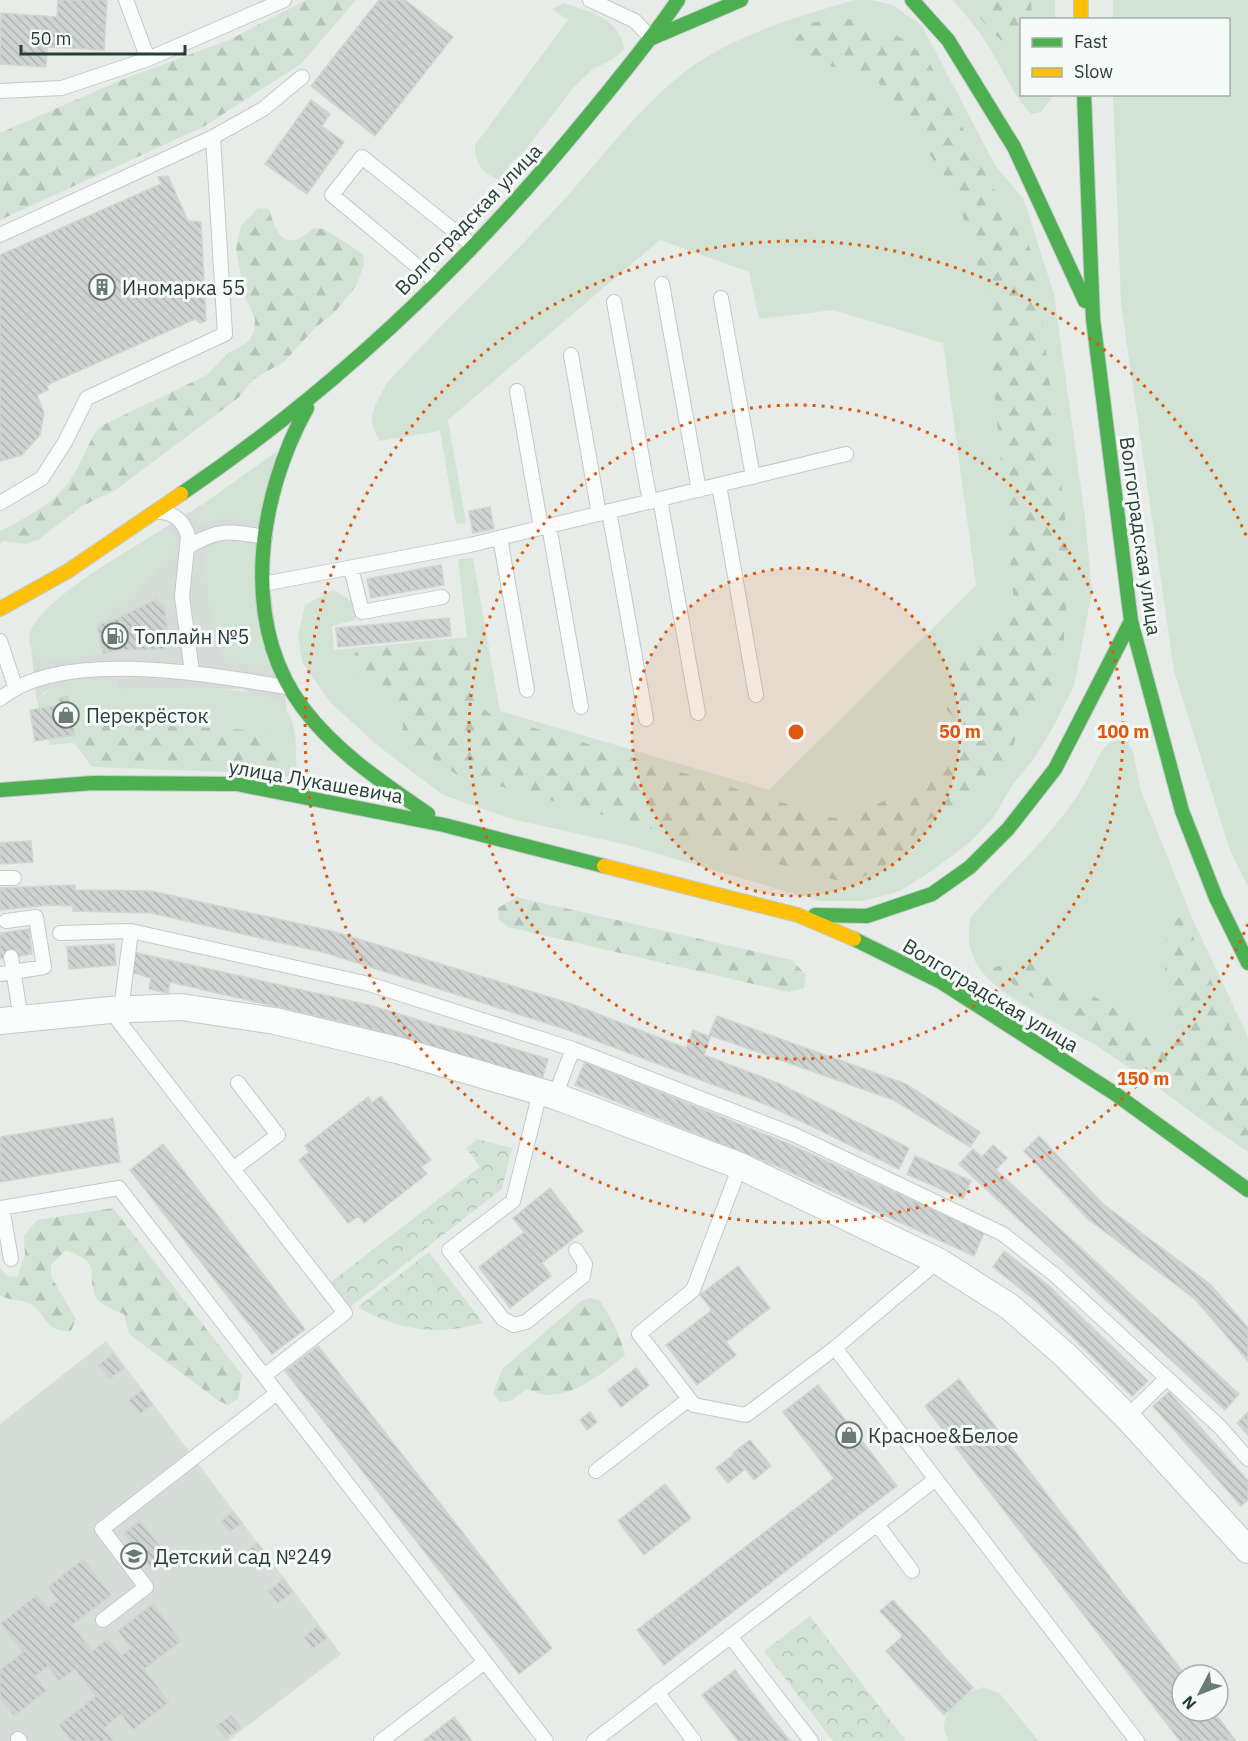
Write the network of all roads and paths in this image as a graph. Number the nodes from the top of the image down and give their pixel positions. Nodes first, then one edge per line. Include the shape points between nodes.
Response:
1 (126, 0) edge
2 (284, 0) edge
3 (590, 0) edge
4 (678, 0) edge
5 (741, 0) edge
6 (912, 0) edge
7 (1081, 0) edge
8 (1081, 18) edge
9 (652, 38) junction
10 (148, 59) junction
11 (302, 77) dead end
12 (0, 91) edge
13 (1084, 96) edge
14 (213, 137) junction
15 (0, 235) edge
16 (473, 246) junction
17 (436, 282) junction
18 (662, 284) dead end
19 (721, 298) dead end
20 (614, 302) dead end
21 (1093, 319) junction
22 (571, 355) dead end
23 (517, 391) dead end
24 (315, 394) junction
25 (846, 454) dead end
26 (753, 477) junction
27 (719, 485) junction
28 (699, 490) junction
29 (655, 500) junction
30 (0, 503) edge
31 (155, 512) junction
32 (604, 513) junction
33 (545, 527) junction
34 (265, 537) junction
35 (500, 538) junction
36 (188, 547) junction
37 (351, 568) junction
38 (261, 585) junction
39 (442, 597) dead end
40 (0, 609) edge
41 (1131, 621) junction
42 (0, 641) edge
43 (192, 672) junction
44 (15, 686) junction
45 (290, 688) junction
46 (526, 690) dead end
47 (756, 695) dead end
48 (0, 699) edge
49 (581, 707) dead end
50 (698, 713) dead end
51 (646, 719) dead end
52 (0, 790) edge
53 (444, 825) junction
54 (798, 915) junction
55 (4, 925) edge
56 (131, 931) junction
57 (60, 933) dead end
58 (1248, 963) edge
59 (8, 967) edge
60 (116, 1010) junction
61 (10, 1020) edge
62 (573, 1049) junction
63 (238, 1083) dead end
64 (548, 1094) junction
65 (740, 1166) junction
66 (233, 1169) junction
67 (1248, 1190) edge
68 (1, 1208) edge
69 (576, 1250) dead end
70 (11, 1259) dead end
71 (938, 1261) junction
72 (835, 1348) junction
73 (264, 1376) junction
74 (1167, 1378) junction
75 (277, 1393) junction
76 (689, 1399) junction
77 (1127, 1417) junction
78 (1248, 1459) edge
79 (596, 1471) dead end
80 (936, 1479) junction
81 (877, 1524) junction
82 (1248, 1550) edge
83 (912, 1571) dead end
84 (103, 1620) dead end
85 (730, 1636) junction
86 (485, 1662) junction
87 (657, 1692) junction
88 (381, 1741) edge
89 (546, 1741) edge
90 (594, 1741) edge
91 (694, 1741) edge
92 (811, 1741) edge
93 (1137, 1741) edge

1 - 10 lane
2 - 10 lane
3 - 9 lane via 635,21
4 - 9 main road, Волгоградская улица
5 - 9 main road
6 - 21 main road via 948,40 1014,147
7 - 8 main road
9 - 16 main road, Волгоградская улица via 528,190
10 - 12 lane via 62,88
11 - 14 lane via 263,109
13 - 21 main road, Волгоградская улица
14 - 15 lane
14 - 30 lane via 225,334 87,398 42,478
16 - 17 main road, Волгоградская улица
16 - 17 lane via 362,157 332,195
17 - 24 main road, Волгоградская улица
18 - 28 lane
19 - 26 lane
20 - 29 lane
21 - 41 main road, Волгоградская улица
22 - 32 lane
23 - 33 lane
24 - 31 main road via 233,459
24 - 34 main road via 290,436 273,481
25 - 26 lane
26 - 27 lane
27 - 28 lane
27 - 47 lane
28 - 29 lane
29 - 32 lane
29 - 50 lane
31 - 36 lane via 168,512 185,526
31 - 40 main road via 68,571
32 - 33 lane
32 - 51 lane
33 - 35 lane
33 - 49 lane
34 - 36 lane via 236,532 208,534
34 - 38 main road
35 - 37 lane
35 - 46 lane
36 - 43 lane via 182,597
37 - 38 lane
37 - 39 lane via 362,612
38 - 45 main road via 265,624 275,659
41 - 54 main road via 1055,769 1008,829 970,867 932,894 867,916
41 - 58 main road, Волгоградская улица via 1182,811 1216,898
42 - 44 lane
43 - 44 lane via 76,670 45,675
43 - 45 lane
44 - 48 lane
45 - 53 main road via 308,715 339,748 382,784
52 - 53 main road, улица Лукашевича via 93,783 237,784
53 - 54 main road, Волгоградская улица
54 - 67 main road, Волгоградская улица via 941,982 1114,1093
55 - 59 lane via 36,917 44,967
56 - 57 lane
56 - 60 lane
56 - 62 lane via 369,984
59 - 61 lane
60 - 61 street
60 - 64 street via 181,1007 263,1019 397,1050
60 - 66 lane
62 - 64 lane
62 - 74 lane via 795,1135 1003,1234 1056,1276
63 - 66 lane via 278,1135
64 - 65 street
64 - 69 lane via 513,1201 449,1250 503,1319 514,1325 526,1322 583,1276 585,1264
65 - 71 street
65 - 76 lane via 693,1290 639,1334
66 - 73 lane via 345,1313
68 - 70 lane
68 - 73 lane via 119,1188
71 - 72 lane
71 - 77 street via 1010,1307
72 - 76 lane via 746,1415 694,1405
72 - 80 lane
73 - 75 lane
74 - 77 lane
74 - 78 lane
75 - 84 lane via 102,1529 146,1587
75 - 86 lane
76 - 79 lane
77 - 82 street
80 - 81 lane
80 - 93 lane
81 - 83 lane
81 - 85 lane
85 - 87 lane
85 - 92 lane
86 - 88 lane
86 - 89 lane
87 - 90 lane
87 - 91 lane

